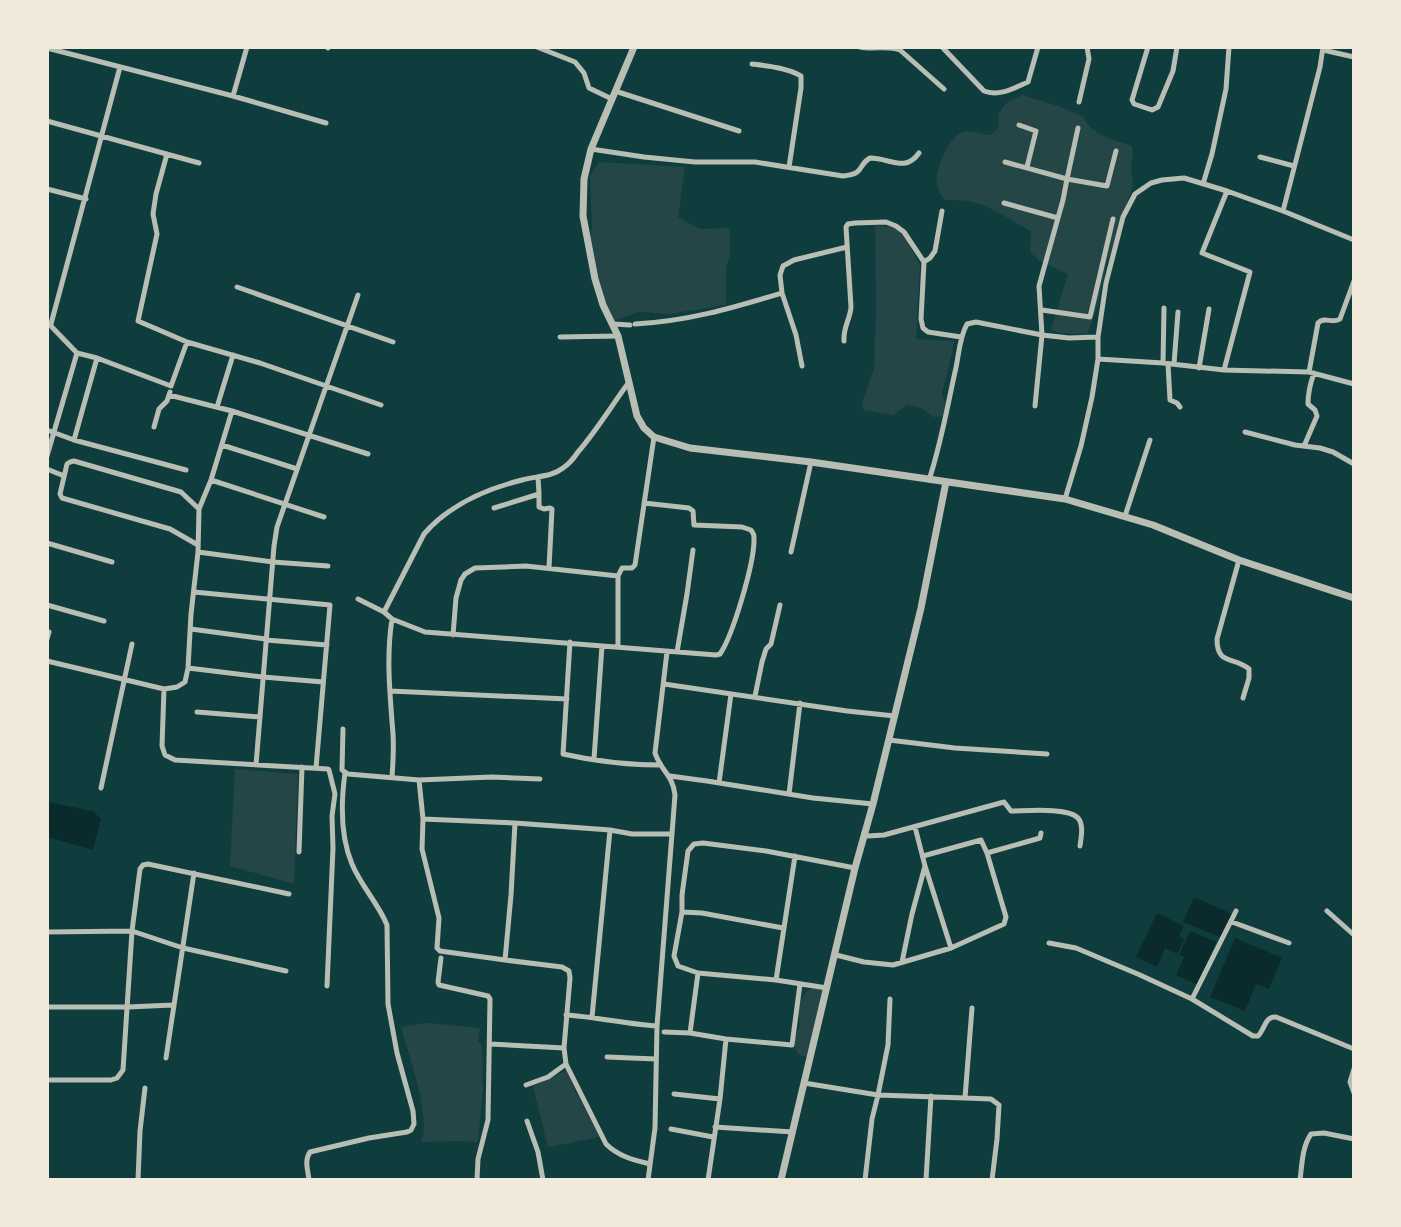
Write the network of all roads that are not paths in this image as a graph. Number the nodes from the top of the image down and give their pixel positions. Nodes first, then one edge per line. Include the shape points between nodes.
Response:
1 (247, 47) edge
2 (537, 47) edge
3 (634, 47) edge
4 (860, 47) edge
5 (942, 47) edge
6 (1038, 47) edge
7 (1087, 47) edge
8 (1148, 47) edge
9 (1177, 47) edge
10 (1229, 47) edge
11 (47, 48) edge
12 (1323, 49) edge
13 (1354, 57) edge
14 (752, 64) dead end
15 (120, 67) junction
16 (944, 89) dead end
17 (613, 95) junction
18 (233, 96) junction
19 (1079, 102) dead end
20 (47, 121) edge
21 (326, 123) dead end
22 (1019, 125) dead end
23 (1078, 128) dead end
24 (739, 131) dead end
25 (101, 135) junction
26 (591, 149) junction
27 (1116, 151) dead end
28 (919, 153) dead end
29 (167, 154) junction
30 (1260, 157) dead end
31 (1005, 162) dead end
32 (199, 163) dead end
33 (1294, 166) junction
34 (789, 167) junction
35 (1027, 167) junction
36 (1067, 179) junction
37 (1203, 184) junction
38 (47, 189) edge
39 (1227, 191) junction
40 (86, 199) junction
41 (1004, 203) dead end
42 (942, 211) dead end
43 (1283, 211) junction
44 (1058, 218) junction
45 (1113, 219) dead end
46 (1354, 240) edge
47 (847, 247) junction
48 (924, 262) junction
49 (1354, 281) edge
50 (237, 287) dead end
51 (782, 293) junction
52 (358, 295) dead end
53 (1164, 309) dead end
54 (1209, 309) dead end
55 (1042, 310) junction
56 (1178, 312) dead end
57 (49, 323) edge
58 (613, 324) junction
59 (348, 326) junction
60 (1042, 335) junction
61 (618, 336) junction
62 (560, 337) dead end
63 (961, 337) junction
64 (1098, 337) junction
65 (844, 341) dead end
66 (187, 342) junction
67 (393, 342) dead end
68 (77, 353) junction
69 (233, 355) junction
70 (97, 358) junction
71 (1098, 359) junction
72 (1169, 364) junction
73 (802, 366) dead end
74 (1199, 368) junction
75 (1224, 370) junction
76 (1311, 372) junction
77 (630, 382) junction
78 (1354, 384) edge
79 (171, 386) junction
80 (325, 386) junction
81 (169, 395) junction
82 (381, 405) dead end
83 (1035, 406) dead end
84 (217, 407) junction
85 (1180, 407) dead end
86 (232, 411) junction
87 (154, 427) dead end
88 (47, 430) edge
89 (1245, 432) dead end
90 (54, 433) junction
91 (309, 434) junction
92 (654, 437) junction
93 (74, 440) junction
94 (1150, 440) dead end
95 (222, 444) junction
96 (1304, 446) junction
97 (368, 454) dead end
98 (47, 456) edge
99 (811, 462) junction
100 (1353, 464) edge
101 (47, 469) edge
102 (297, 469) junction
103 (186, 470) dead end
104 (64, 476) junction
105 (538, 477) junction
106 (211, 480) junction
107 (929, 480) junction
108 (946, 482) junction
109 (539, 494) junction
110 (1065, 499) junction
111 (644, 503) junction
112 (285, 504) junction
113 (494, 508) dead end
114 (200, 509) junction
115 (1125, 516) junction
116 (324, 517) dead end
117 (47, 543) edge
118 (198, 548) junction
119 (693, 550) dead end
120 (792, 552) dead end
121 (1239, 560) junction
122 (112, 562) dead end
123 (273, 562) junction
124 (327, 566) dead end
125 (549, 568) junction
126 (618, 576) junction
127 (194, 592) junction
128 (1354, 598) edge
129 (358, 599) dead end
130 (269, 600) junction
131 (47, 605) edge
132 (780, 605) dead end
133 (384, 612) junction
134 (392, 619) junction
135 (104, 621) dead end
136 (191, 629) junction
137 (453, 635) junction
138 (266, 640) junction
139 (570, 642) junction
140 (132, 644) dead end
141 (327, 645) junction
142 (602, 646) junction
143 (618, 648) junction
144 (667, 652) junction
145 (677, 652) junction
146 (47, 662) edge
147 (188, 668) junction
148 (263, 677) junction
149 (124, 679) junction
150 (323, 682) junction
151 (664, 684) junction
152 (164, 690) junction
153 (390, 691) junction
154 (731, 694) junction
155 (755, 696) junction
156 (1243, 698) dead end
157 (567, 699) junction
158 (800, 703) junction
159 (197, 712) dead end
160 (895, 716) junction
161 (260, 717) junction
162 (343, 729) dead end
163 (889, 740) junction
164 (1047, 754) dead end
165 (594, 760) junction
166 (256, 765) junction
167 (661, 765) junction
168 (302, 767) junction
169 (316, 768) junction
170 (345, 773) junction
171 (670, 776) junction
172 (392, 777) junction
173 (540, 779) dead end
174 (419, 780) junction
175 (719, 782) junction
176 (101, 788) dead end
177 (789, 794) junction
178 (873, 804) junction
179 (423, 819) junction
180 (515, 823) junction
181 (915, 827) junction
182 (610, 830) junction
183 (864, 833) junction
184 (1041, 833) dead end
185 (672, 834) junction
186 (1080, 846) dead end
187 (299, 852) dead end
188 (987, 853) junction
189 (795, 856) junction
190 (923, 856) junction
191 (925, 866) junction
192 (856, 868) junction
193 (194, 873) junction
194 (289, 894) dead end
195 (1236, 911) dead end
196 (1327, 911) dead end
197 (682, 912) junction
198 (1232, 922) junction
199 (783, 928) junction
200 (132, 931) junction
201 (47, 932) edge
202 (1354, 935) edge
203 (1049, 943) dead end
204 (1289, 943) dead end
205 (183, 947) junction
206 (951, 948) junction
207 (836, 955) junction
208 (441, 958) dead end
209 (505, 960) junction
210 (902, 962) junction
211 (286, 971) dead end
212 (698, 973) junction
213 (776, 980) junction
214 (800, 984) junction
215 (327, 986) dead end
216 (827, 988) junction
217 (890, 999) dead end
218 (1192, 999) junction
219 (173, 1005) junction
220 (47, 1007) edge
221 (128, 1007) junction
222 (972, 1008) dead end
223 (566, 1015) junction
224 (592, 1017) junction
225 (657, 1026) junction
226 (664, 1032) dead end
227 (690, 1033) junction
228 (726, 1039) junction
229 (490, 1044) junction
230 (564, 1048) junction
231 (1354, 1049) edge
232 (166, 1058) dead end
233 (607, 1058) dead end
234 (656, 1059) junction
235 (566, 1064) junction
236 (1354, 1069) edge
237 (47, 1080) edge
238 (804, 1083) junction
239 (526, 1085) dead end
240 (145, 1088) dead end
241 (1354, 1093) edge
242 (674, 1094) dead end
243 (878, 1095) junction
244 (931, 1096) junction
245 (965, 1098) junction
246 (720, 1099) junction
247 (527, 1121) dead end
248 (715, 1127) junction
249 (671, 1129) dead end
250 (793, 1132) junction
251 (713, 1137) junction
252 (1354, 1139) edge
253 (650, 1164) junction
254 (138, 1180) edge
255 (309, 1180) edge
256 (477, 1180) edge
257 (542, 1180) edge
258 (648, 1180) edge
259 (708, 1180) edge
260 (781, 1180) edge
261 (865, 1180) edge
262 (926, 1180) edge
263 (992, 1180) edge
264 (1300, 1180) edge

1 - 18 street
2 - 17 street via 575,62 591,90
3 - 17 street
4 - 16 street via 900,50
5 - 6 street via 984,91 999,94 1028,82
7 - 19 street
8 - 9 street via 1132,100 1152,110 1158,107 1173,71
10 - 37 street via 1226,89
11 - 15 street
12 - 13 street
12 - 33 street
14 - 34 street via 801,76
15 - 18 street
15 - 25 street
17 - 24 street
17 - 26 street
18 - 21 street
20 - 25 street
22 - 35 street via 1036,131
23 - 36 street
25 - 29 street
25 - 40 street
26 - 34 street
26 - 58 street via 583,216 595,279
27 - 36 street via 1107,187
28 - 34 street via 907,164 870,158 860,171 844,176
29 - 32 street
29 - 66 street via 153,214 157,234 138,318
30 - 33 street
31 - 35 street
33 - 43 street
35 - 36 street
36 - 44 street
37 - 39 street
37 - 64 street via 1173,178 1151,183 1135,194 1123,217
38 - 40 street
39 - 43 street
39 - 75 street via 1202,253 1250,272
40 - 57 street
41 - 44 street
42 - 48 street via 935,251
43 - 46 street
44 - 55 street via 1039,286
45 - 55 street via 1090,317
47 - 48 street via 846,227 852,223 887,222 904,232
47 - 51 street via 783,266
47 - 65 street via 850,313
48 - 63 street via 923,328
49 - 76 street via 1340,319 1318,323
50 - 59 street
51 - 58 street via 663,323
51 - 73 street
52 - 59 street
53 - 72 street
54 - 74 street
55 - 60 street
56 - 72 street
57 - 68 street
58 - 61 street
59 - 67 street
59 - 80 street
60 - 63 street via 972,322
60 - 64 street
60 - 83 street
61 - 62 street
61 - 77 street
63 - 107 street
64 - 71 street
66 - 69 street
66 - 79 street
68 - 70 street
68 - 90 street
69 - 80 street
69 - 84 street
70 - 79 street
70 - 93 street
71 - 72 street
71 - 110 street via 1088,419
72 - 74 street
72 - 85 street via 1170,400
74 - 75 street
75 - 76 street
76 - 78 street
76 - 96 street via 1308,404 1317,416
77 - 92 street via 637,416
77 - 105 street via 570,462 555,473
79 - 81 street
80 - 82 street
80 - 91 street
81 - 84 street
81 - 87 street
84 - 86 street
86 - 91 street
86 - 95 street
88 - 90 street
89 - 96 street
90 - 93 street
90 - 98 street
91 - 97 street
91 - 102 street
92 - 99 street via 690,448
92 - 111 street
93 - 103 street
94 - 115 street
95 - 102 street
95 - 106 street
96 - 100 street
99 - 107 street
99 - 120 street
101 - 104 street
102 - 112 street
104 - 114 street via 67,464 74,461 181,492
104 - 118 street via 62,498 170,529
105 - 109 street
105 - 133 street via 478,495 442,516 424,534
106 - 112 street
106 - 114 street
107 - 108 street
108 - 110 street
108 - 160 street
109 - 113 street
109 - 125 street via 539,507 552,509
110 - 115 street
111 - 126 street via 634,567 622,568
111 - 145 street via 689,508 694,525 742,527 754,534 744,589 720,654
112 - 116 street
112 - 123 street
114 - 118 street
115 - 121 street
117 - 122 street
118 - 123 street
118 - 127 street
119 - 145 street
121 - 128 street
121 - 156 street via 1217,646 1222,657 1249,670
123 - 124 street
123 - 130 street
125 - 126 street
125 - 137 street via 481,566 471,570 461,580 456,598
126 - 143 street
127 - 130 street
127 - 136 street
129 - 133 street
130 - 138 street
130 - 141 street via 330,605
131 - 135 street
132 - 155 street
133 - 134 street
134 - 137 street via 425,632
134 - 153 street
136 - 138 street
136 - 147 street
137 - 139 street
138 - 141 street
138 - 148 street
139 - 142 street
139 - 157 street
140 - 149 street
141 - 150 street
142 - 143 street
142 - 165 street
143 - 144 street
144 - 145 street
144 - 151 street
146 - 149 street
147 - 148 street
147 - 152 street via 185,682
148 - 150 street
148 - 161 street
149 - 152 street
149 - 176 street
150 - 169 street
151 - 154 street
151 - 167 street via 655,746
152 - 166 street via 165,755 175,760
153 - 157 street
153 - 172 street
154 - 155 street
154 - 175 street
155 - 158 street
157 - 165 street via 562,753
158 - 160 street
158 - 177 street
159 - 161 street
160 - 163 street
161 - 166 street
162 - 170 street
163 - 164 street
163 - 178 street
165 - 167 street
166 - 168 street
167 - 171 street
168 - 169 street
168 - 187 street
169 - 215 street via 330,772 335,794
170 - 172 street
170 - 255 street via 345,840 351,863 387,925 388,1004 414,1124 407,1132 310,1152 306,1162
171 - 175 street
171 - 185 street via 675,795
172 - 174 street
173 - 174 street
174 - 179 street
175 - 177 street
177 - 178 street
178 - 183 street
179 - 180 street
179 - 209 street via 422,849 439,918 437,948
180 - 182 street
180 - 209 street
181 - 183 street via 884,835
181 - 186 street via 1004,802 1011,811 1071,813 1081,824
181 - 190 street
182 - 185 street
182 - 224 street
183 - 192 street
184 - 188 street via 1040,838
185 - 225 street
188 - 190 street via 978,840
188 - 206 street via 1005,922
189 - 192 street
189 - 197 street via 694,844 688,851
189 - 199 street
190 - 191 street
191 - 206 street
191 - 210 street
192 - 207 street
193 - 194 street
193 - 200 street via 143,865
193 - 205 street
195 - 198 street
196 - 202 street
197 - 199 street
197 - 212 street via 675,960 681,968
198 - 204 street
198 - 218 street
199 - 213 street
200 - 201 street
200 - 205 street
200 - 221 street
203 - 218 street via 1076,948
205 - 211 street
205 - 219 street
206 - 210 street
207 - 210 street via 883,965
207 - 216 street
208 - 229 street via 439,985 489,996
209 - 223 street via 569,971
212 - 213 street
212 - 227 street
213 - 214 street
214 - 216 street
214 - 228 street via 792,1045
216 - 238 street
217 - 243 street via 888,1045
218 - 231 street via 1253,1036 1261,1034 1268,1018 1276,1017
219 - 221 street
219 - 232 street
220 - 221 street
221 - 237 street via 123,1070 117,1079
222 - 245 street
223 - 224 street
223 - 230 street
224 - 225 street
225 - 234 street
226 - 227 street
227 - 228 street
228 - 246 street
229 - 230 street
229 - 256 street via 488,1120
230 - 235 street
233 - 234 street
234 - 253 street
235 - 239 street
235 - 253 street via 606,1144 622,1156
236 - 241 street via 1350,1082
238 - 243 street
238 - 250 street
240 - 254 street
242 - 246 street
243 - 244 street
243 - 261 street
244 - 245 street
244 - 262 street
245 - 263 street via 999,1105
246 - 248 street
247 - 257 street
248 - 250 street
248 - 251 street
249 - 251 street
250 - 260 street
251 - 259 street
252 - 264 street via 1311,1134
253 - 258 street

